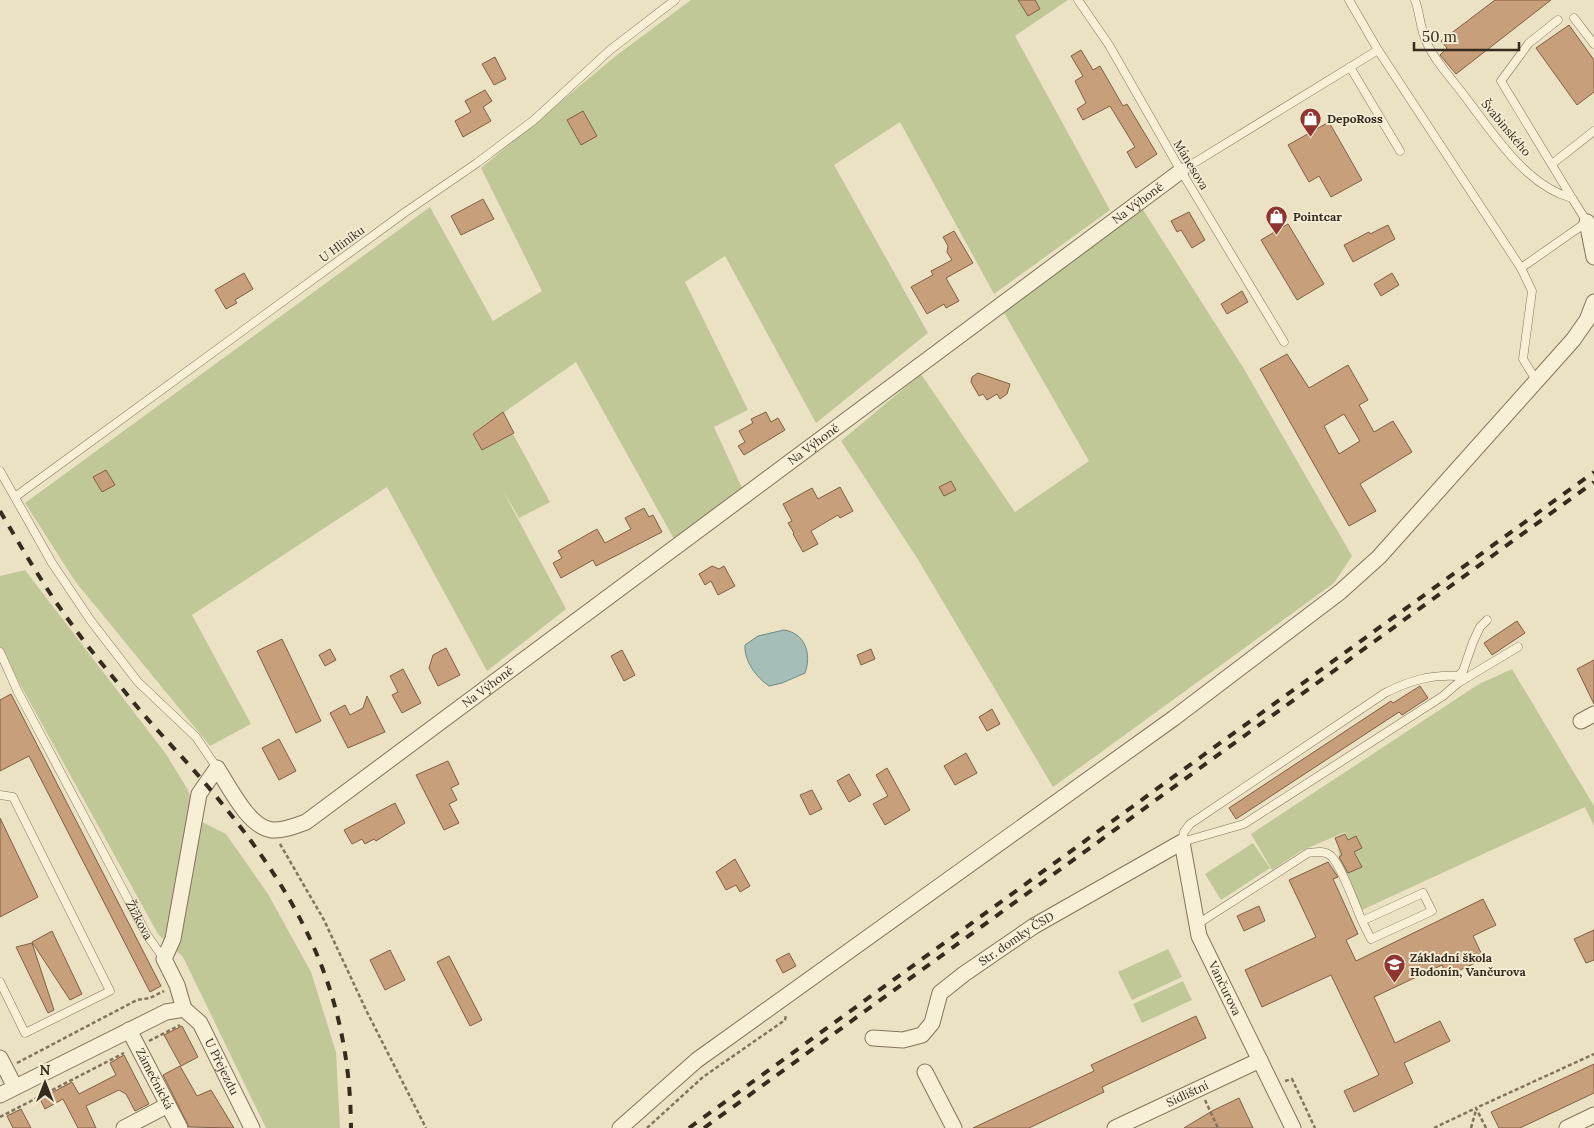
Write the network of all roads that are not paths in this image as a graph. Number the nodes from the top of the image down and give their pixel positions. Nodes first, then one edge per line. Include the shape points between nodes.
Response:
1 (675, 0) edge
2 (1078, 0) edge
3 (1349, 0) edge
4 (1415, 0) edge
5 (1574, 18) dead end
6 (1558, 20) dead end
7 (1594, 44) edge
8 (1378, 50) junction
9 (1350, 68) junction
10 (1594, 131) edge
11 (1400, 151) dead end
12 (1552, 164) junction
13 (1181, 171) junction
14 (1572, 198) junction
15 (1590, 219) edge
16 (1594, 257) edge
17 (1522, 268) junction
18 (1594, 302) edge
19 (1284, 342) dead end
20 (1536, 380) junction
21 (0, 470) edge
22 (15, 497) junction
23 (1487, 620) dead end
24 (1518, 647) dead end
25 (0, 652) edge
26 (1458, 679) junction
27 (217, 768) junction
28 (0, 796) edge
29 (1182, 842) junction
30 (1362, 921) junction
31 (1196, 925) junction
32 (164, 959) junction
33 (0, 982) edge
34 (185, 1016) junction
35 (129, 1030) junction
36 (873, 1038) dead end
37 (1260, 1060) junction
38 (3, 1063) edge
39 (925, 1072) dead end
40 (14, 1087) junction
41 (0, 1095) edge
42 (168, 1105) junction
43 (1594, 1115) edge
44 (124, 1128) edge
45 (180, 1128) edge
46 (252, 1128) edge
47 (620, 1128) edge
48 (954, 1128) edge
49 (1115, 1128) edge
50 (1293, 1128) edge
51 (1567, 1128) edge

1 - 22 lane, U Hliníku via 584,72 534,120
2 - 13 lane, Mánesova
3 - 8 lane
4 - 14 lane, Švabinského via 1426,41 1512,156 1546,187
5 - 7 lane
6 - 12 lane via 1530,43 1501,81
8 - 9 lane, Na Výhoně
8 - 17 lane
9 - 11 lane
9 - 13 lane, Na Výhoně
10 - 12 lane
12 - 14 lane
13 - 19 lane, Mánesova
13 - 27 street, Na Výhoně via 306,822 272,830 259,826 249,817
14 - 15 lane
15 - 16 street
15 - 17 lane
17 - 20 lane via 1532,291 1523,359
18 - 20 street via 1587,320 1573,340
20 - 47 street via 1379,557 1340,592 1174,718 697,1060
21 - 22 lane
22 - 27 lane via 90,621 138,682 196,737
23 - 26 lane via 1480,627
24 - 26 lane
25 - 32 lane, Žižkova via 147,935
26 - 29 lane via 1443,696 1244,824
26 - 29 lane via 1444,675 1413,680 1385,693 1190,824
27 - 32 street via 199,794 173,940
28 - 33 lane via 13,797 110,991 25,1033
29 - 31 street, Vančurova
29 - 36 street, Str. domky ČSD via 1040,922 964,974 940,993 932,1023 922,1036 903,1040
30 - 30 lane via 1423,893 1432,911 1371,939
30 - 31 lane via 1337,864 1330,855 1319,851 1308,853
31 - 37 street, Vančurova
32 - 34 street, Žižkova via 177,984
34 - 35 street via 166,1012
34 - 46 street, U Přejezdu via 200,1024
35 - 40 street
35 - 42 street, Zámečnická
37 - 49 street, Sídlištní
37 - 50 street, Vančurova
38 - 40 street
39 - 48 street
40 - 41 street
42 - 44 street
42 - 45 street, Zámečnická
43 - 51 street

